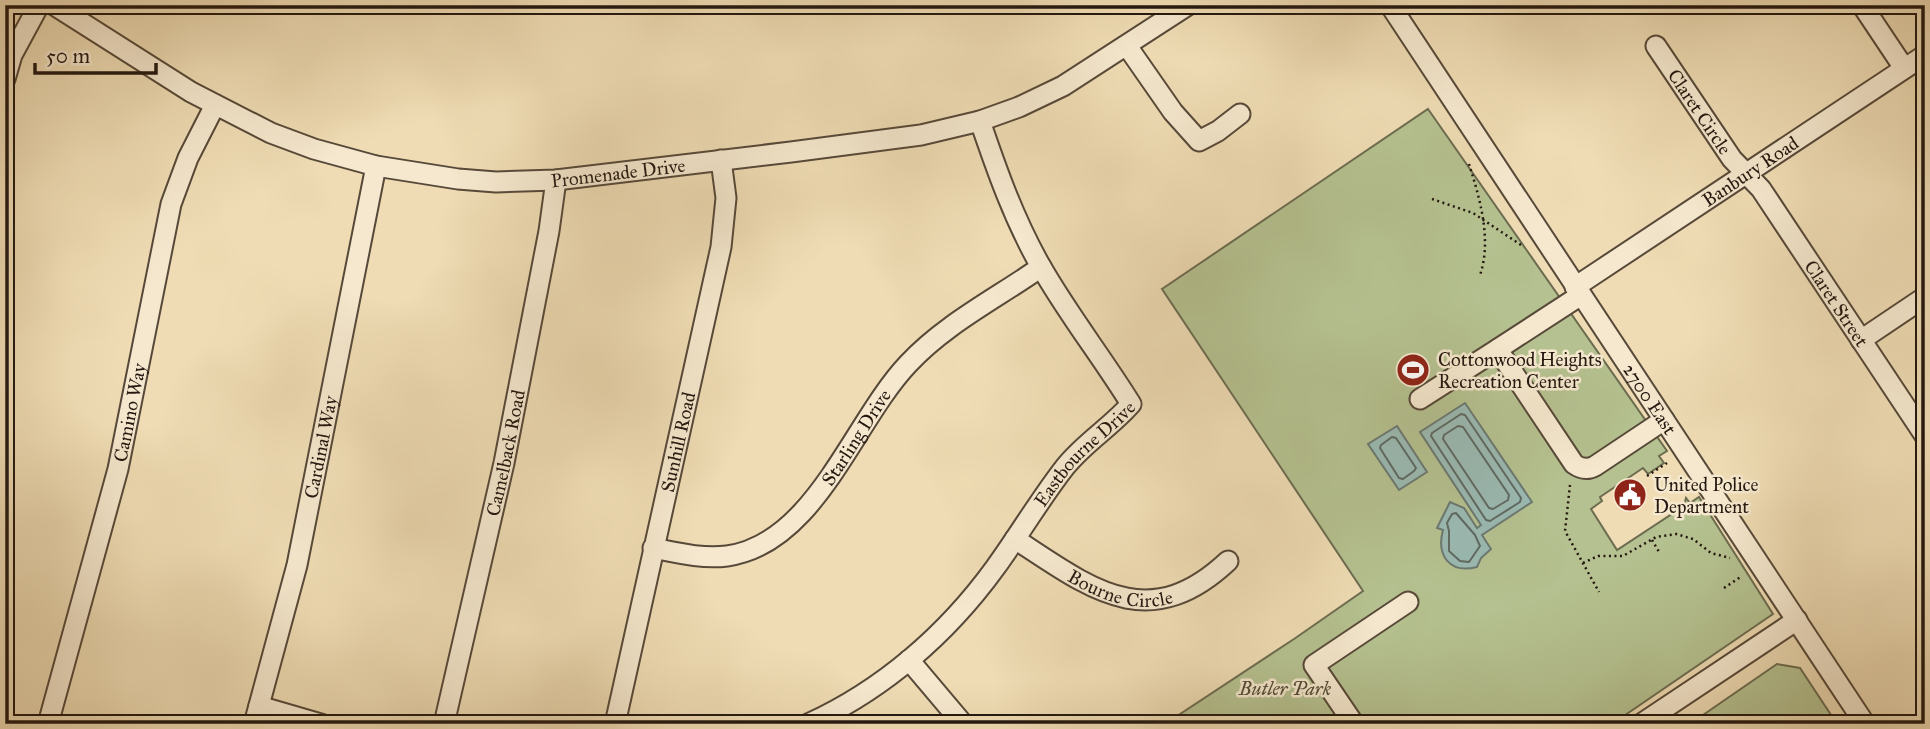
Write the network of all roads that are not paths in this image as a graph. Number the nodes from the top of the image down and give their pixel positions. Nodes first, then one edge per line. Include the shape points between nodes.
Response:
1 (39, 5) edge
2 (54, 5) edge
3 (1188, 5) edge
4 (1390, 5) edge
5 (1862, 5) edge
6 (1127, 46) junction
7 (1656, 46) dead end
8 (1925, 55) edge
9 (1904, 68) junction
10 (5, 79) edge
11 (215, 105) junction
12 (1240, 114) dead end
13 (980, 121) junction
14 (721, 160) junction
15 (376, 166) junction
16 (1746, 173) junction
17 (555, 180) junction
18 (1041, 267) junction
19 (1578, 291) junction
20 (1925, 297) edge
21 (1861, 340) junction
22 (1497, 349) junction
23 (1420, 399) dead end
24 (1664, 420) junction
25 (1925, 436) edge
26 (1015, 539) junction
27 (653, 548) junction
28 (1228, 561) dead end
29 (1408, 602) dead end
30 (1797, 620) junction
31 (909, 660) junction
32 (256, 715) edge
33 (48, 724) edge
34 (321, 724) edge
35 (444, 724) edge
36 (615, 724) edge
37 (808, 724) edge
38 (962, 724) edge
39 (1354, 724) edge
40 (1640, 724) edge
41 (1865, 724) edge

1 - 10 street via 12,55
2 - 11 street, Promenade Drive
3 - 6 street, Promenade Drive
4 - 19 street, 2700 East
5 - 9 street
6 - 12 street via 1199,141
6 - 13 street, Promenade Drive via 1063,86
7 - 16 street, Claret Circle
8 - 9 street, Banbury Road
9 - 16 street, Banbury Road
11 - 15 street, Promenade Drive via 283,138
11 - 33 street, Camino Way via 171,204 118,469
13 - 14 street, Promenade Drive via 921,135
13 - 18 street, Eastbourne Drive via 1014,213
14 - 17 street, Promenade Drive
14 - 27 street, Sunhill Road via 726,198 721,247
15 - 17 street, Promenade Drive via 475,181
15 - 32 street, Cardinal Way via 292,586
16 - 19 street, Banbury Road
16 - 21 street, Claret Street
17 - 35 street, Camelback Road via 504,463
18 - 26 street, Eastbourne Drive via 1131,404 1077,453
18 - 27 street, Starling Drive via 937,338 909,363 808,506 776,537 728,556
19 - 22 street, Banbury Road
19 - 24 street, 2700 East
20 - 21 street
21 - 25 street, Claret Street
22 - 23 street, Banbury Road
22 - 24 street via 1579,467 1595,466
24 - 30 street, 2700 East
26 - 28 street, Bourne Circle via 1086,585 1124,598 1144,600 1188,591
26 - 31 street, Eastbourne Drive via 966,605
27 - 36 street, Sunhill Road
29 - 39 street via 1314,665
30 - 40 street
30 - 41 street, 2700 East
31 - 37 street, Eastbourne Drive via 873,688
31 - 38 street
32 - 34 street

